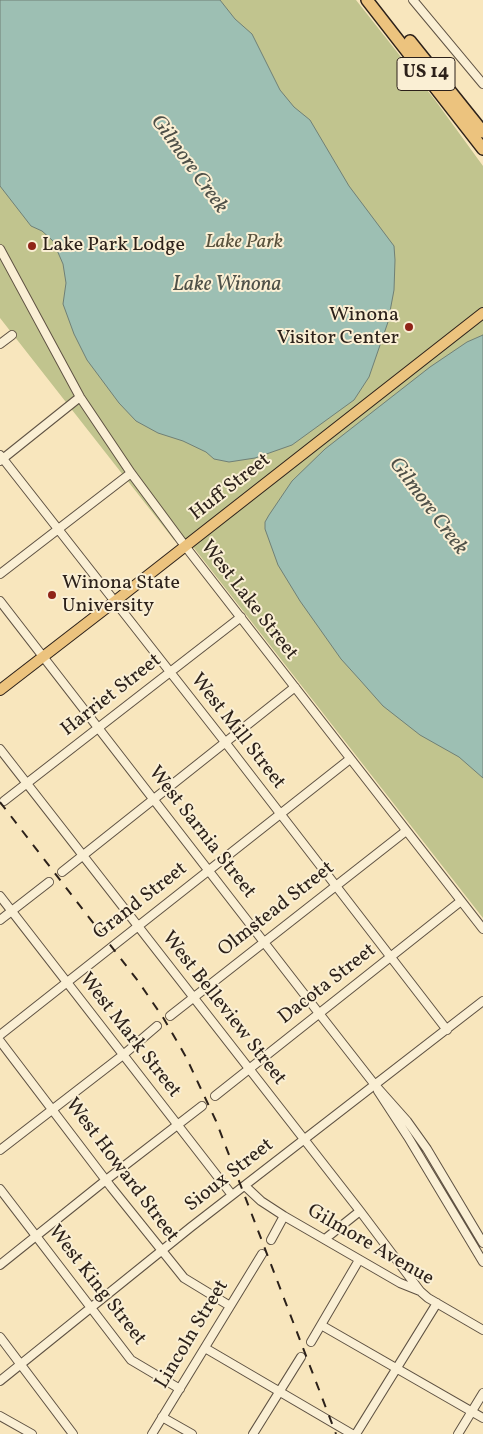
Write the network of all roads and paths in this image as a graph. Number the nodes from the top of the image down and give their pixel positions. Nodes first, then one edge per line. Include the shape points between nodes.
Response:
1 (367, 0) edge
2 (377, 0) edge
3 (413, 0) edge
4 (483, 84) edge
5 (483, 132) edge
6 (483, 149) edge
7 (1, 252) edge
8 (483, 313) edge
9 (12, 335) dead end
10 (0, 344) edge
11 (80, 398) junction
12 (1, 458) edge
13 (131, 473) junction
14 (58, 530) junction
15 (185, 546) junction
16 (0, 574) edge
17 (0, 601) edge
18 (114, 602) junction
19 (240, 617) junction
20 (44, 656) junction
21 (169, 672) junction
22 (295, 687) junction
23 (0, 690) edge
24 (99, 727) junction
25 (225, 742) junction
26 (0, 749) edge
27 (350, 759) junction
28 (28, 784) junction
29 (154, 800) junction
30 (4, 801) dead end
31 (280, 814) junction
32 (406, 831) junction
33 (83, 854) junction
34 (208, 870) junction
35 (62, 872) dead end
36 (49, 882) dead end
37 (336, 885) junction
38 (0, 896) edge
39 (461, 901) junction
40 (12, 911) junction
41 (0, 920) edge
42 (138, 926) junction
43 (483, 929) edge
44 (264, 942) junction
45 (391, 957) junction
46 (67, 982) junction
47 (193, 998) junction
48 (483, 1001) edge
49 (318, 1012) junction
50 (170, 1016) dead end
51 (157, 1026) dead end
52 (447, 1030) junction
53 (0, 1035) edge
54 (0, 1040) edge
55 (123, 1055) junction
56 (249, 1069) junction
57 (375, 1085) junction
58 (215, 1096) dead end
59 (202, 1106) dead end
60 (53, 1109) junction
61 (178, 1125) junction
62 (304, 1140) junction
63 (0, 1150) edge
64 (106, 1180) junction
65 (246, 1186) junction
66 (0, 1189) edge
67 (232, 1195) junction
68 (360, 1211) junction
69 (284, 1216) junction
70 (36, 1236) junction
71 (325, 1239) junction
72 (271, 1240) dead end
73 (483, 1242) edge
74 (475, 1247) junction
75 (162, 1251) junction
76 (262, 1254) dead end
77 (359, 1260) junction
78 (483, 1262) edge
79 (0, 1264) edge
80 (420, 1291) junction
81 (437, 1303) junction
82 (230, 1306) junction
83 (91, 1307) junction
84 (321, 1325) junction
85 (483, 1330) edge
86 (0, 1337) edge
87 (311, 1342) dead end
88 (205, 1348) junction
89 (301, 1356) dead end
90 (22, 1364) junction
91 (396, 1368) junction
92 (0, 1381) edge
93 (180, 1389) junction
94 (279, 1391) junction
95 (483, 1393) edge
96 (472, 1411) junction
97 (0, 1416) edge
98 (162, 1417) junction
99 (483, 1418) edge
100 (32, 1434) edge
101 (73, 1434) edge
102 (152, 1434) edge
103 (192, 1434) edge
104 (254, 1434) edge
105 (352, 1434) edge
106 (356, 1434) edge
107 (458, 1434) edge

1 - 6 highway, US 14
2 - 5 highway, US 14
3 - 4 street
7 - 11 street, West Lake Street
8 - 15 main road, Huff Street
9 - 10 street
11 - 12 street
11 - 13 street, West Lake Street
12 - 14 street, West Mill Street
13 - 14 street
13 - 15 street, West Lake Street
14 - 16 street
14 - 18 street, West Mill Street
15 - 18 main road, Huff Street
15 - 19 street, West Lake Street
17 - 20 street, West Sarnia Street
18 - 20 main road, Huff Street
18 - 21 street, West Mill Street
19 - 21 street, Harriet Street
19 - 22 street, West Lake Street
20 - 23 main road, Huff Street
20 - 24 street, West Sarnia Street
21 - 24 street, Harriet Street
21 - 25 street, West Mill Street
22 - 25 street
22 - 27 street, West Lake Street
24 - 28 street, Harriet Street
24 - 29 street, West Sarnia Street
25 - 29 street
25 - 31 street, West Mill Street
26 - 28 street, West Belleview Street
27 - 31 street, Grand Street
27 - 32 street, West Lake Street
28 - 30 street, Harriet Street
28 - 33 street, West Belleview Street
29 - 33 street
29 - 34 street, West Sarnia Street
31 - 34 street, Grand Street
31 - 37 street, West Mill Street
32 - 37 street, Olmstead Street
32 - 39 street, West Lake Street
33 - 35 street
33 - 42 street, West Belleview Street
34 - 42 street, Grand Street
34 - 44 street, West Sarnia Street
36 - 40 street
37 - 44 street, Olmstead Street
37 - 45 street, West Mill Street
38 - 40 street, West Mark Street
39 - 43 street, West Lake Street
39 - 45 street, Dacota Street
40 - 41 street
40 - 46 street, West Mark Street
42 - 46 street, Grand Street
42 - 47 street, West Belleview Street
44 - 47 street, Olmstead Street
44 - 49 street, West Sarnia Street
45 - 49 street, Dacota Street
45 - 52 street, West Mill Street
46 - 53 street, Grand Street
46 - 55 street, West Mark Street
47 - 50 street, Olmstead Street
47 - 56 street, West Belleview Street
48 - 52 street, Sioux Street
49 - 56 street, Dacota Street
49 - 57 street, West Sarnia Street
51 - 55 street
52 - 57 street, Sioux Street
54 - 60 street, West Howard Street
55 - 60 street
55 - 61 street, West Mark Street
56 - 58 street, Dacota Street
56 - 62 street, West Belleview Street
57 - 62 street, Sioux Street
57 - 73 street, West Sarnia Street via 427,1149
57 - 74 street, West Sarnia Street
59 - 61 street
60 - 63 street
60 - 64 street, West Howard Street
61 - 64 street
61 - 67 street, West Mark Street
62 - 65 street, Sioux Street
62 - 68 street, West Belleview Street
64 - 70 street
64 - 75 street, West Howard Street
65 - 67 street, Sioux Street
65 - 69 street, Gilmore Avenue via 260,1202
66 - 70 street, West King Street
67 - 75 street, Sioux Street
68 - 71 street
68 - 80 street, West Belleview Street
69 - 71 street, Gilmore Avenue
69 - 72 street
70 - 79 street
70 - 83 street, West King Street
71 - 77 street, Gilmore Avenue
73 - 74 street
74 - 78 street, West Sarnia Street
75 - 82 street, West Howard Street via 184,1278
75 - 83 street, Sioux Street
76 - 82 street, Lincoln Street
77 - 80 street, Gilmore Avenue
77 - 84 street
80 - 81 street, Gilmore Avenue
81 - 85 street, Gilmore Avenue
81 - 91 street
82 - 88 street, Lincoln Street
83 - 90 street, Sioux Street
83 - 93 street, West King Street via 131,1360
84 - 87 street
84 - 91 street
86 - 90 street
88 - 93 street, Lincoln Street
88 - 94 street
89 - 94 street
90 - 92 street, Sioux Street
90 - 101 street
91 - 96 street
91 - 106 street
93 - 98 street, Lincoln Street
94 - 104 street
94 - 105 street
95 - 96 street
96 - 99 street
96 - 107 street
97 - 100 street
98 - 102 street, Lincoln Street
98 - 103 street

